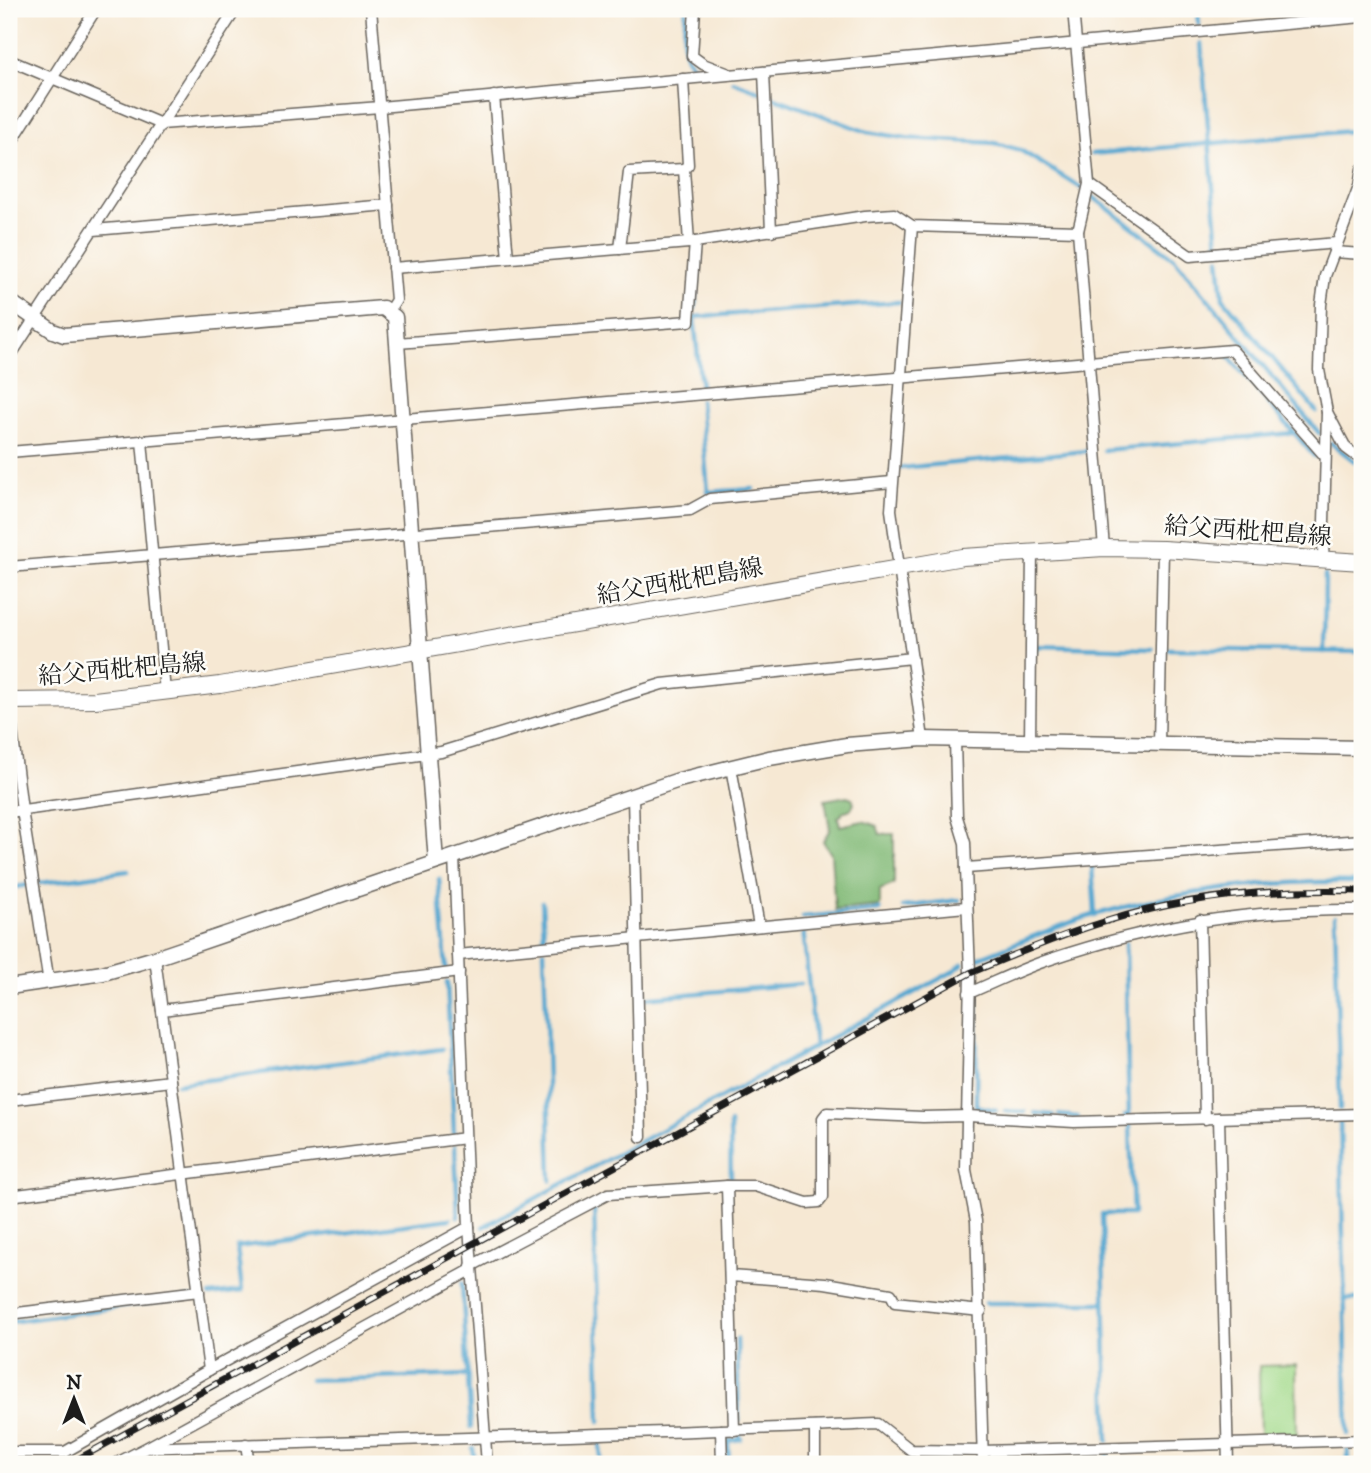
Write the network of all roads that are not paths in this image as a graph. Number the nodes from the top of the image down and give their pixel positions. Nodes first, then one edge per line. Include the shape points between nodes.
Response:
1 (96, 9) edge
2 (236, 9) edge
3 (371, 9) edge
4 (695, 9) edge
5 (1073, 9) edge
6 (1362, 17) edge
7 (1076, 43) junction
8 (9, 60) edge
9 (764, 72) junction
10 (731, 75) junction
11 (52, 79) junction
12 (683, 79) junction
13 (494, 96) junction
14 (380, 107) junction
15 (161, 124) junction
16 (9, 146) edge
17 (684, 169) junction
18 (1362, 169) edge
19 (1088, 184) junction
20 (388, 205) junction
21 (912, 226) junction
22 (94, 230) junction
23 (771, 231) junction
24 (1078, 231) junction
25 (692, 243) junction
26 (620, 248) junction
27 (1336, 248) junction
28 (1362, 254) edge
29 (508, 258) junction
30 (393, 268) junction
31 (9, 301) edge
32 (390, 311) junction
33 (34, 318) junction
34 (397, 343) junction
35 (9, 358) edge
36 (1087, 362) junction
37 (900, 378) junction
38 (1326, 412) junction
39 (403, 421) junction
40 (142, 441) junction
41 (1362, 447) edge
42 (1346, 448) junction
43 (9, 452) edge
44 (1324, 455) junction
45 (1362, 460) edge
46 (892, 482) junction
47 (411, 533) junction
48 (1104, 548) junction
49 (1163, 549) junction
50 (1032, 551) junction
51 (152, 556) junction
52 (1323, 559) junction
53 (1362, 562) edge
54 (9, 567) edge
55 (898, 567) junction
56 (419, 650) junction
57 (912, 658) junction
58 (165, 692) junction
59 (9, 703) edge
60 (923, 739) junction
61 (955, 740) junction
62 (1030, 741) junction
63 (1159, 744) junction
64 (1362, 748) edge
65 (428, 754) junction
66 (731, 766) junction
67 (633, 796) junction
68 (22, 810) junction
69 (9, 812) edge
70 (1362, 841) edge
71 (454, 856) junction
72 (436, 862) junction
73 (966, 868) junction
74 (966, 907) junction
75 (1362, 910) edge
76 (1200, 920) junction
77 (759, 926) junction
78 (636, 937) junction
79 (458, 955) junction
80 (155, 958) junction
81 (459, 972) junction
82 (49, 983) junction
83 (9, 988) edge
84 (970, 993) junction
85 (162, 1010) junction
86 (171, 1080) junction
87 (9, 1100) edge
88 (1362, 1114) edge
89 (968, 1116) junction
90 (1219, 1118) junction
91 (1205, 1119) junction
92 (641, 1137) dead end
93 (465, 1138) junction
94 (184, 1175) junction
95 (727, 1186) junction
96 (9, 1196) edge
97 (469, 1227) junction
98 (471, 1268) junction
99 (730, 1276) junction
100 (199, 1291) junction
101 (981, 1311) junction
102 (9, 1314) edge
103 (209, 1370) junction
104 (815, 1427) junction
105 (722, 1430) junction
106 (734, 1430) junction
107 (484, 1436) junction
108 (1362, 1440) edge
109 (246, 1444) junction
110 (1228, 1444) junction
111 (146, 1448) junction
112 (918, 1450) junction
113 (9, 1451) edge
114 (983, 1451) junction
115 (65, 1452) junction
116 (72, 1463) edge
117 (115, 1464) edge
118 (249, 1464) edge
119 (487, 1464) edge
120 (722, 1464) edge
121 (815, 1464) edge
122 (919, 1464) edge
123 (983, 1464) edge
124 (1228, 1464) edge

1 - 11 street
2 - 15 street
3 - 14 street
4 - 10 street via 692,56
5 - 7 street
6 - 7 street
7 - 9 street
7 - 19 street
8 - 11 street
9 - 10 street
9 - 23 street
10 - 12 street
11 - 15 street
11 - 16 street
12 - 13 street
12 - 17 street via 688,165
13 - 14 street
13 - 29 street
14 - 15 street
14 - 20 street
15 - 22 street
17 - 25 street
17 - 26 street via 629,172
18 - 27 street
19 - 24 street
19 - 27 street via 1190,256
20 - 22 street
20 - 30 street
21 - 23 street via 894,214
21 - 24 street
21 - 37 street
22 - 33 street
23 - 25 street
24 - 36 street
25 - 26 street
25 - 34 street via 689,321
26 - 29 street
27 - 28 street
27 - 38 street via 1325,276 1318,332
29 - 30 street
30 - 32 street via 396,300
31 - 33 street
32 - 33 street via 383,308 64,335
32 - 34 street via 395,317
33 - 35 street
34 - 39 street
36 - 37 street
36 - 44 street via 1232,350
36 - 48 street
37 - 39 street
37 - 46 street
38 - 42 street
38 - 44 street
39 - 40 street
39 - 47 street
40 - 43 street
40 - 51 street
41 - 42 street
42 - 45 street
44 - 52 street
46 - 47 street via 710,499 690,510
46 - 55 street
47 - 51 street
47 - 56 street
48 - 49 main road, 給父西枇杷島線
48 - 50 main road, 給父西枇杷島線
49 - 52 main road, 給父西枇杷島線
49 - 63 street
50 - 55 main road, 給父西枇杷島線
50 - 62 street
51 - 54 street
51 - 58 street
52 - 53 main road, 給父西枇杷島線
55 - 56 main road, 給父西枇杷島線
55 - 57 street
56 - 58 main road, 給父西枇杷島線
56 - 65 street
57 - 60 street
57 - 65 street via 662,684
58 - 59 main road, 給父西枇杷島線
59 - 68 street
60 - 61 street
60 - 66 street via 847,745
61 - 62 street
61 - 73 street via 957,817
62 - 63 street
63 - 64 street
65 - 68 street
65 - 72 street
66 - 67 street
66 - 77 street
67 - 71 street
67 - 78 street
68 - 69 street
68 - 82 street
70 - 73 street
71 - 72 street
71 - 79 street
72 - 80 street
73 - 74 street
74 - 77 street
74 - 84 street
75 - 76 street
76 - 84 street via 1046,961
76 - 91 street
77 - 78 street
78 - 79 street
78 - 92 street
79 - 81 street
80 - 82 street
80 - 85 street
81 - 85 street
81 - 93 street
82 - 83 street
84 - 89 street
85 - 86 street
86 - 87 street
86 - 94 street
88 - 90 street
89 - 91 street via 1074,1122
89 - 95 street via 827,1113 822,1118 823,1197 819,1202 807,1203 755,1186
89 - 101 street via 966,1170 976,1221
90 - 91 street
90 - 110 street
93 - 94 street
93 - 97 street
94 - 96 street
94 - 100 street
95 - 98 street via 608,1194
95 - 99 street
97 - 98 street
97 - 103 street
98 - 107 street
98 - 111 street
99 - 101 street via 825,1283 891,1294 895,1302
99 - 106 street
100 - 102 street
100 - 103 street
101 - 114 street
103 - 115 street
104 - 106 street
104 - 112 street via 878,1424 911,1450
104 - 121 street
105 - 106 street
105 - 107 street
105 - 120 street
107 - 109 street
107 - 119 street
108 - 110 street
109 - 111 street
109 - 118 street
110 - 114 street
110 - 124 street
111 - 117 street
112 - 114 street
112 - 122 street
113 - 115 street
114 - 123 street
115 - 116 street

